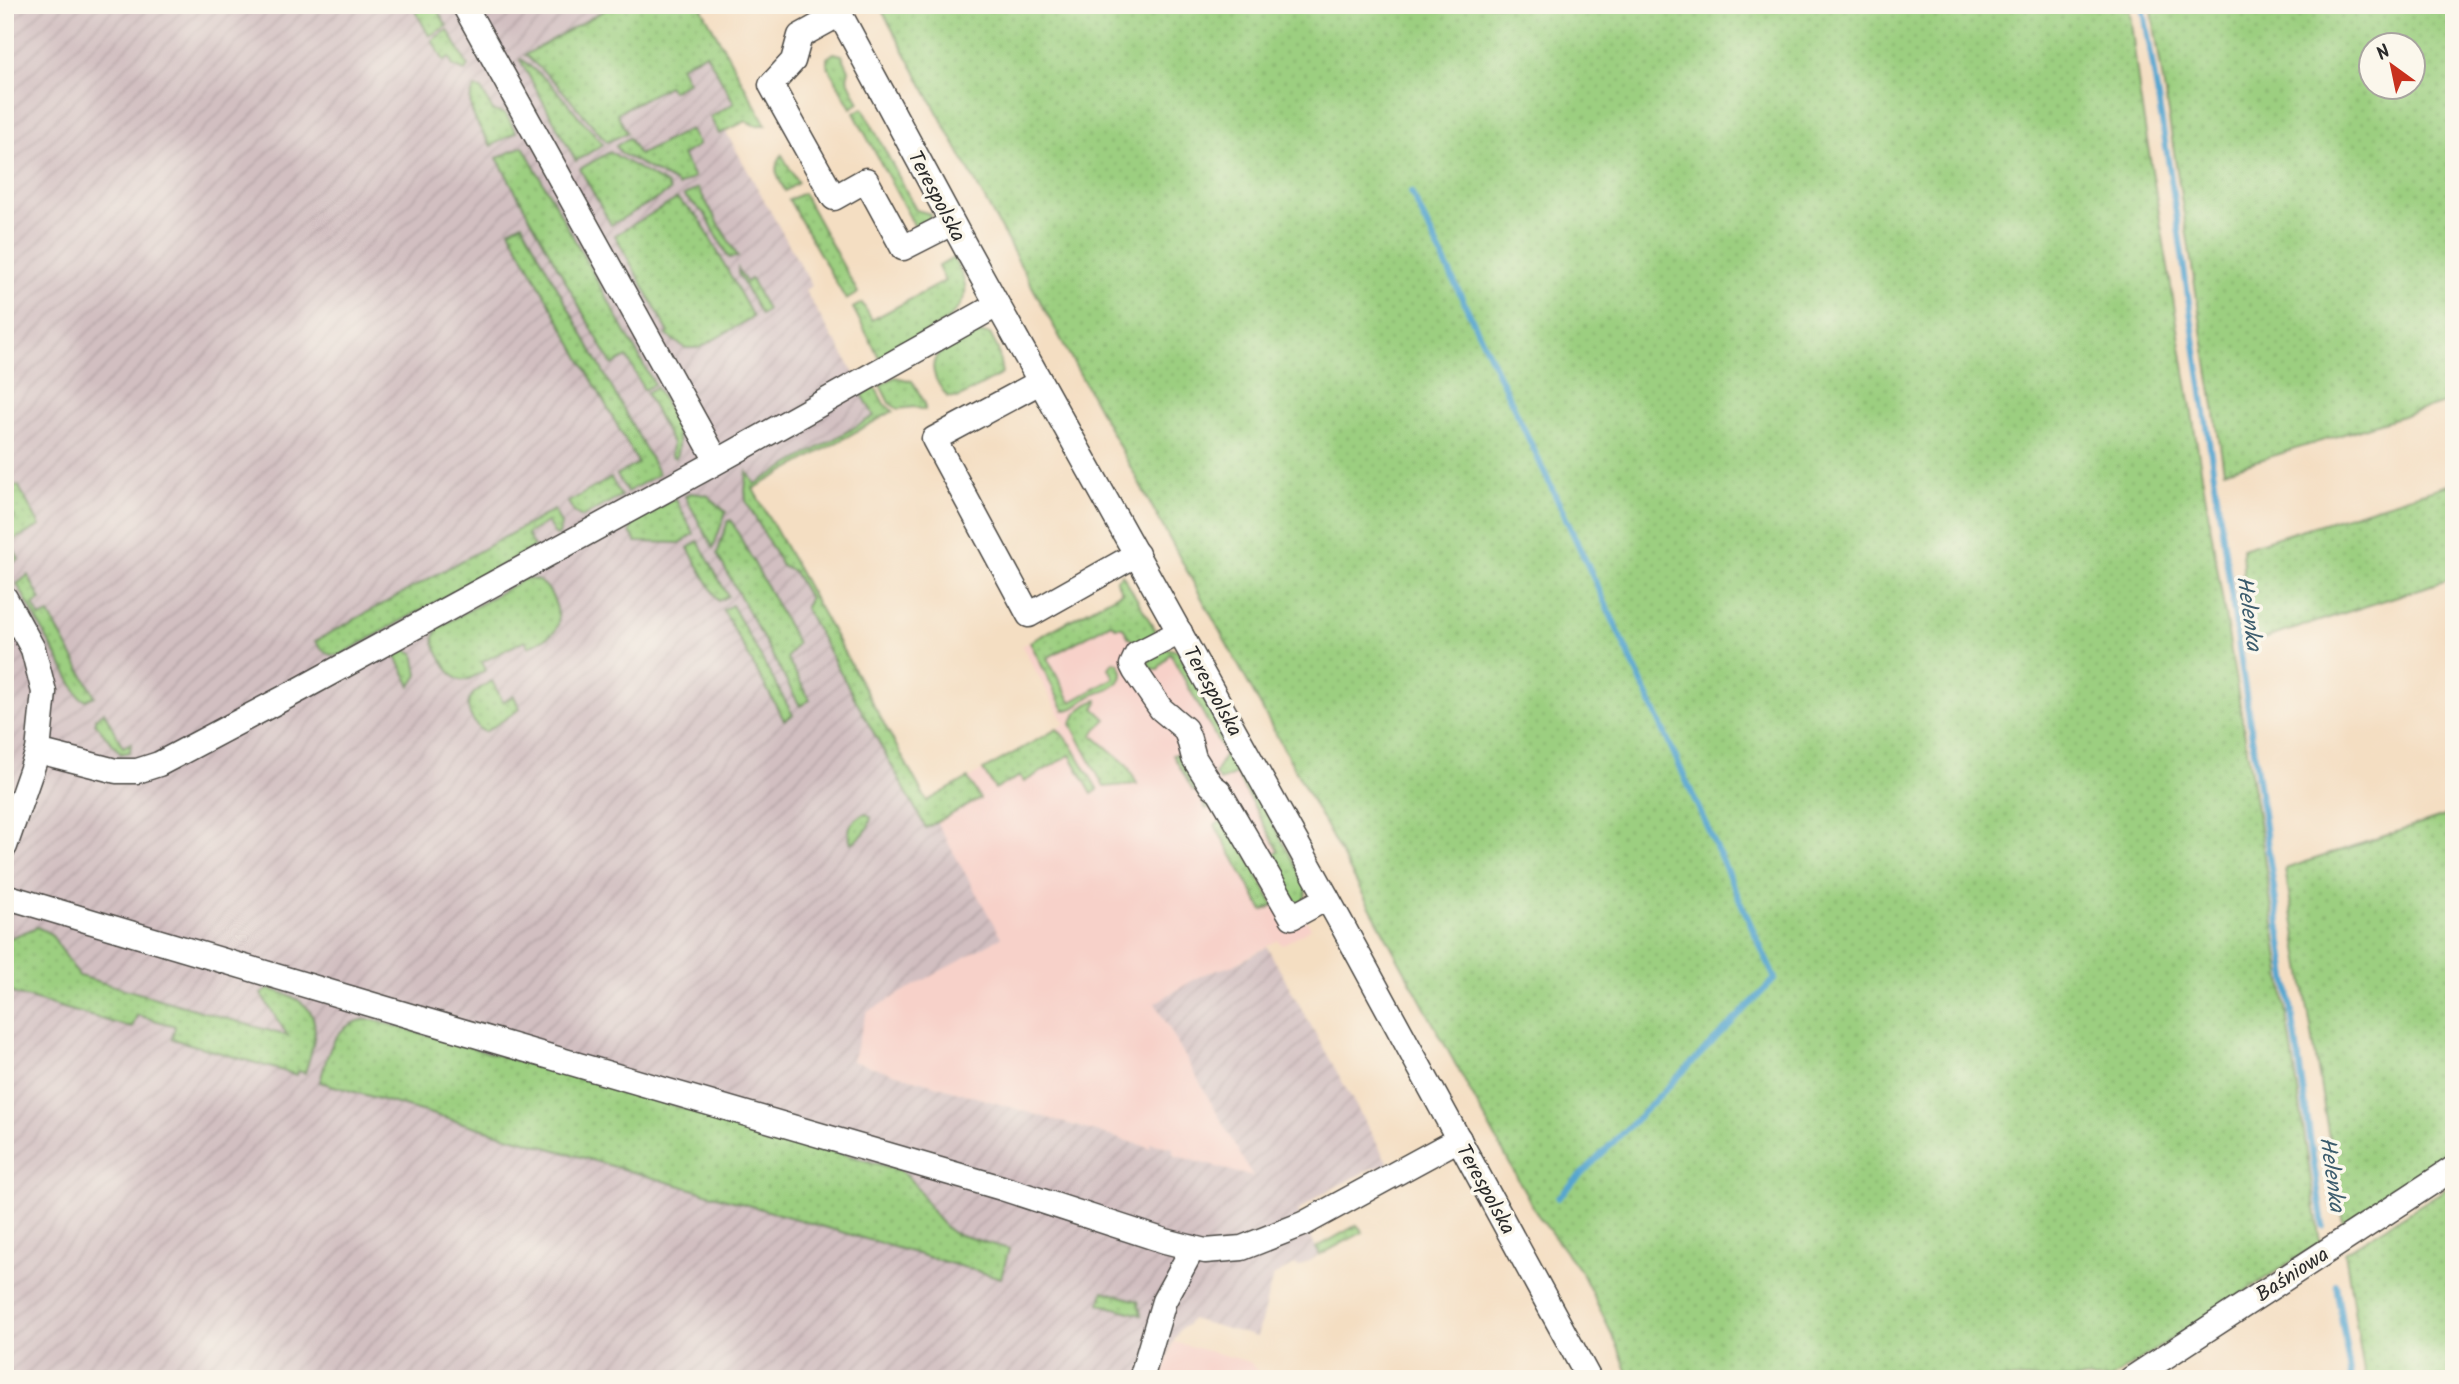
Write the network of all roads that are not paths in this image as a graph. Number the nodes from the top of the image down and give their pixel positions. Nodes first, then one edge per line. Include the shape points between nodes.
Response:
1 (464, 5) edge
2 (838, 10) edge
3 (952, 223) junction
4 (997, 305) junction
5 (1040, 382) junction
6 (717, 461) junction
7 (1137, 554) junction
8 (5, 598) edge
9 (1180, 632) junction
10 (38, 751) junction
11 (5, 846) edge
12 (5, 896) edge
13 (1327, 898) junction
14 (1459, 1139) junction
15 (2454, 1168) edge
16 (1193, 1248) junction
17 (1141, 1379) edge
18 (1589, 1379) edge
19 (2131, 1379) edge

1 - 6 street
2 - 3 street, Terespolska
2 - 3 street via 800,36 793,61 771,85 834,198 866,180 903,248
3 - 4 street, Terespolska
4 - 5 street, Terespolska
4 - 6 street
5 - 7 street, Terespolska
5 - 7 street via 934,439 1029,615
6 - 10 street via 159,764 116,771
7 - 9 street, Terespolska
8 - 10 street via 33,649 44,692
9 - 13 street, Terespolska
9 - 13 street via 1137,653 1132,665 1135,671 1161,709 1185,729 1194,758 1219,791 1292,917
10 - 11 street
12 - 16 street
13 - 14 street, Terespolska
14 - 16 street via 1303,1224 1242,1248
14 - 18 street, Terespolska
15 - 19 street, Baśniowa
16 - 17 street via 1164,1301

